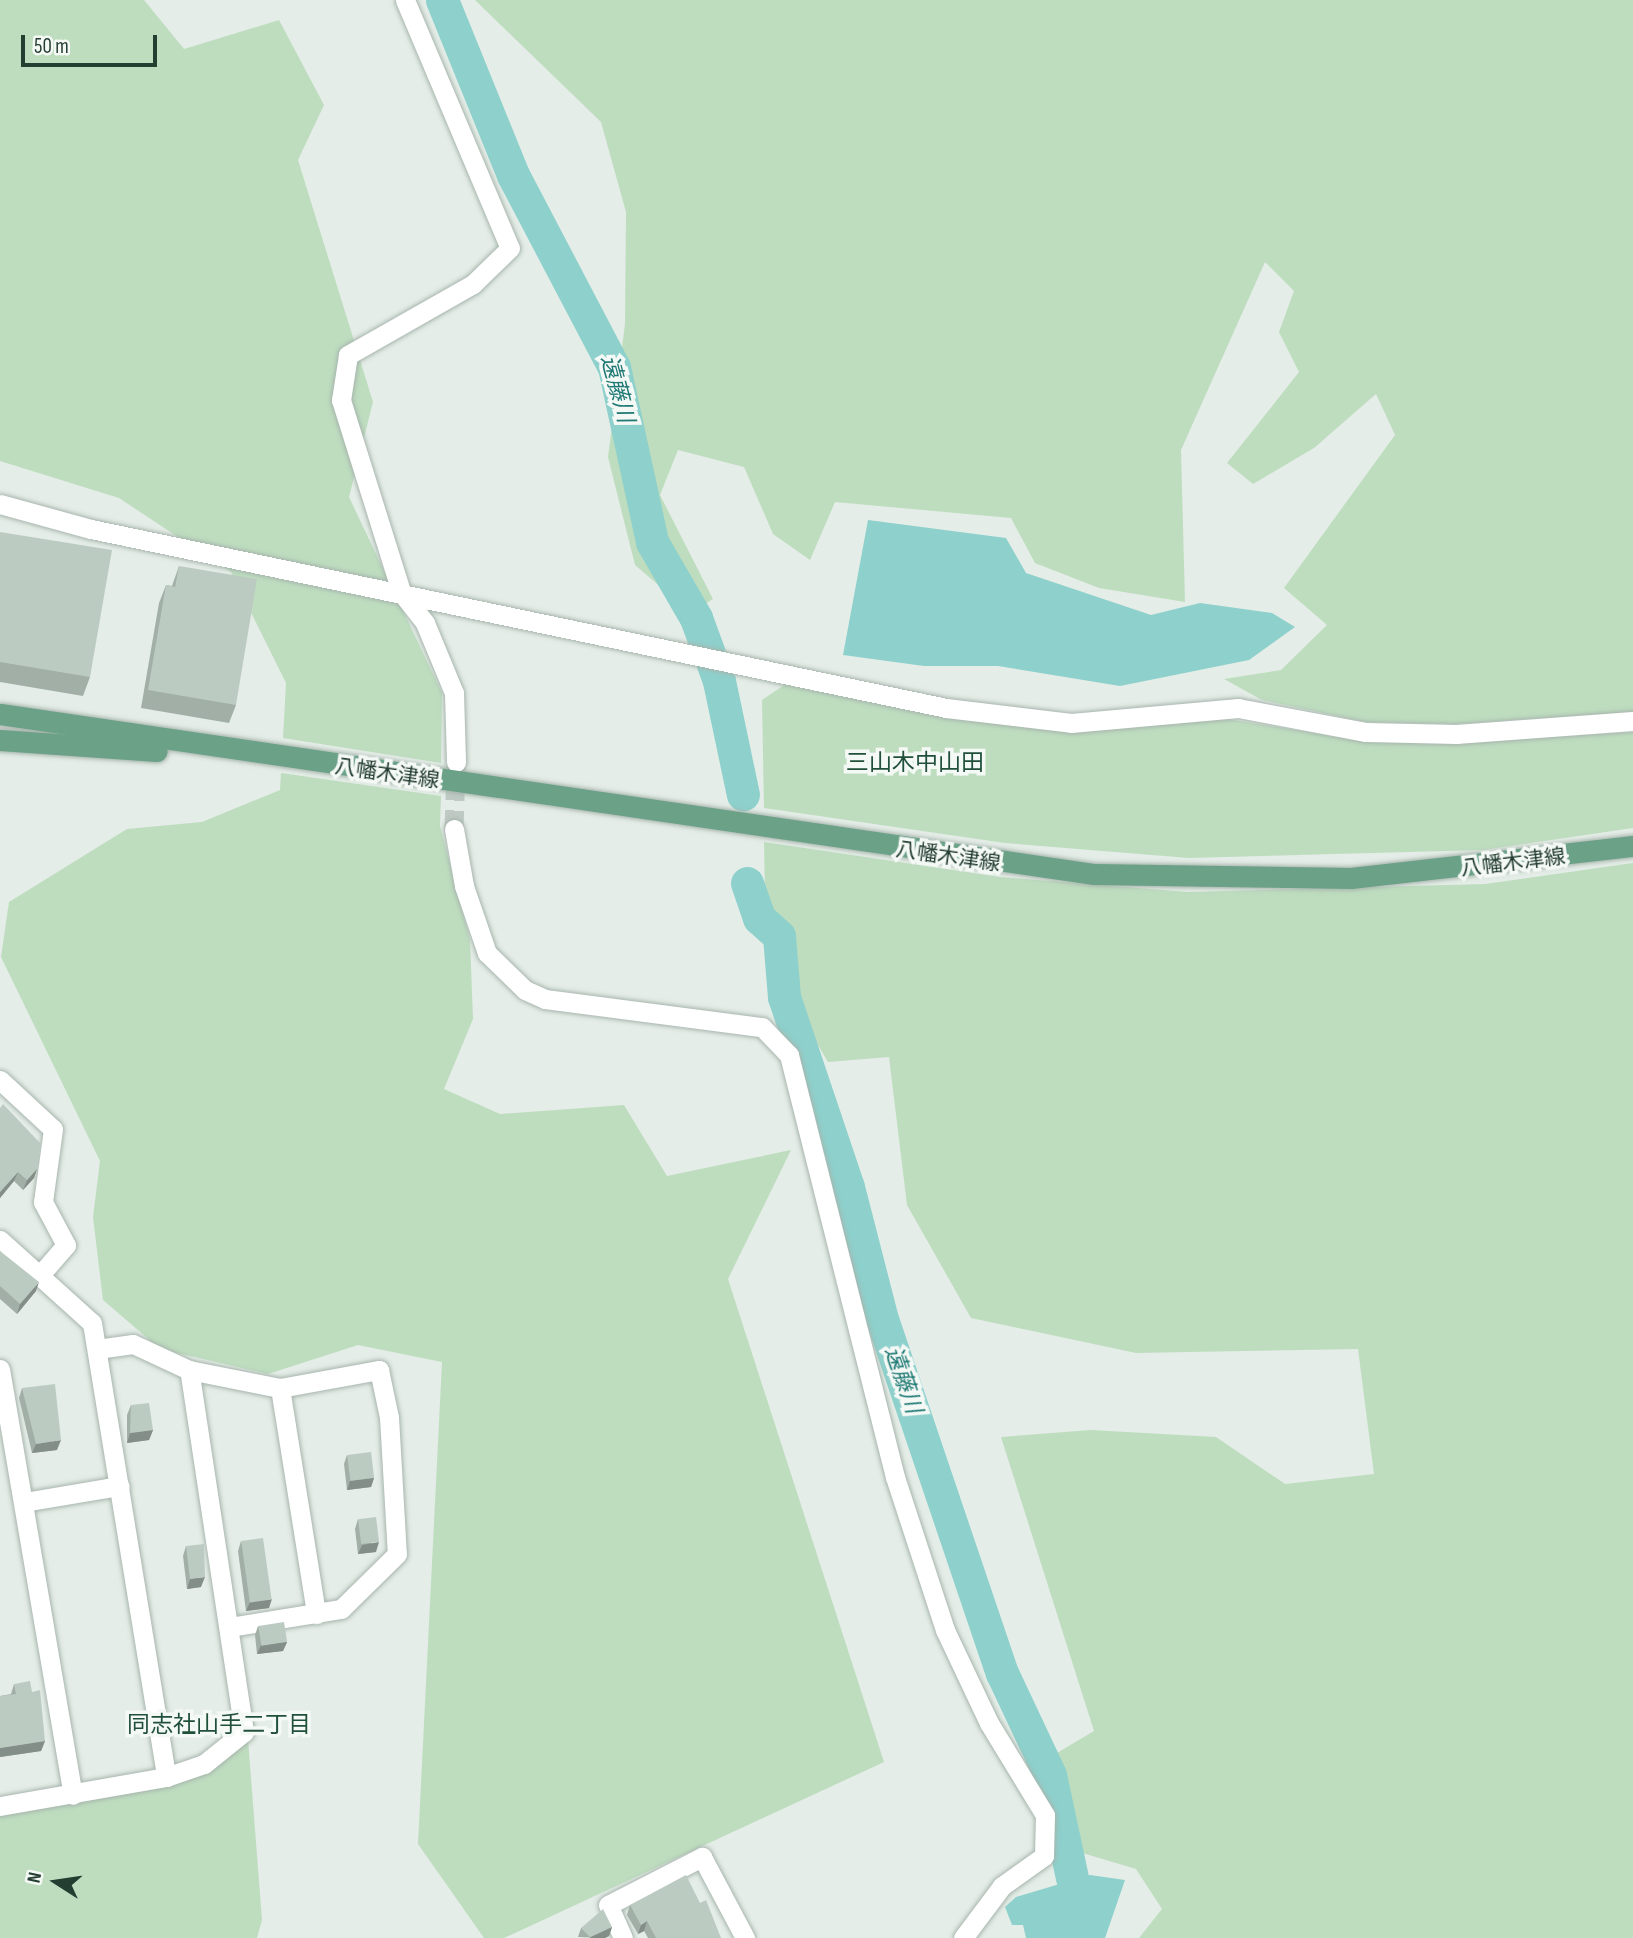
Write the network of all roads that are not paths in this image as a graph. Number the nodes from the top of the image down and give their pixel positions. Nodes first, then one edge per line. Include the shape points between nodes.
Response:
1 (405, 0) edge
2 (0, 504) edge
3 (401, 592) junction
4 (0, 714) edge
5 (1633, 722) edge
6 (0, 740) edge
7 (267, 756) junction
8 (456, 762) tunnel mouth
9 (454, 829) tunnel mouth
10 (1633, 846) edge
11 (0, 1080) edge
12 (0, 1240) edge
13 (40, 1275) junction
14 (97, 1349) junction
15 (0, 1369) edge
16 (189, 1370) junction
17 (280, 1388) junction
18 (120, 1486) junction
19 (24, 1502) junction
20 (316, 1614) junction
21 (230, 1627) junction
22 (166, 1777) junction
23 (72, 1795) junction
24 (0, 1806) edge
25 (623, 1938) edge
26 (745, 1938) edge
27 (963, 1938) edge

1 - 3 street via 509,248 473,284 348,355 341,400
2 - 3 street via 91,529
3 - 5 street via 946,708 1071,723 1220,708 1365,732 1507,732
3 - 8 street via 425,623 454,693
4 - 7 main road, 八幡木津線
6 - 7 main road, 八幡木津線
7 - 10 main road, 八幡木津線 via 1002,865 1141,877 1351,878
9 - 27 street via 464,886 487,953 525,990 545,999 762,1027 789,1055 895,1477 945,1630 989,1723 1045,1815 1044,1856 1002,1886
11 - 13 street via 53,1129 43,1202 66,1245
12 - 13 street
13 - 14 street via 92,1323
14 - 16 street via 133,1344
14 - 18 street
15 - 19 street
16 - 17 street
16 - 21 street
17 - 20 street
17 - 20 street via 379,1370 389,1418 397,1554 341,1609
18 - 19 street
18 - 22 street
19 - 23 street
20 - 21 street
21 - 22 street via 244,1732 204,1764
22 - 23 street
23 - 24 street
25 - 26 street via 608,1905 702,1857

